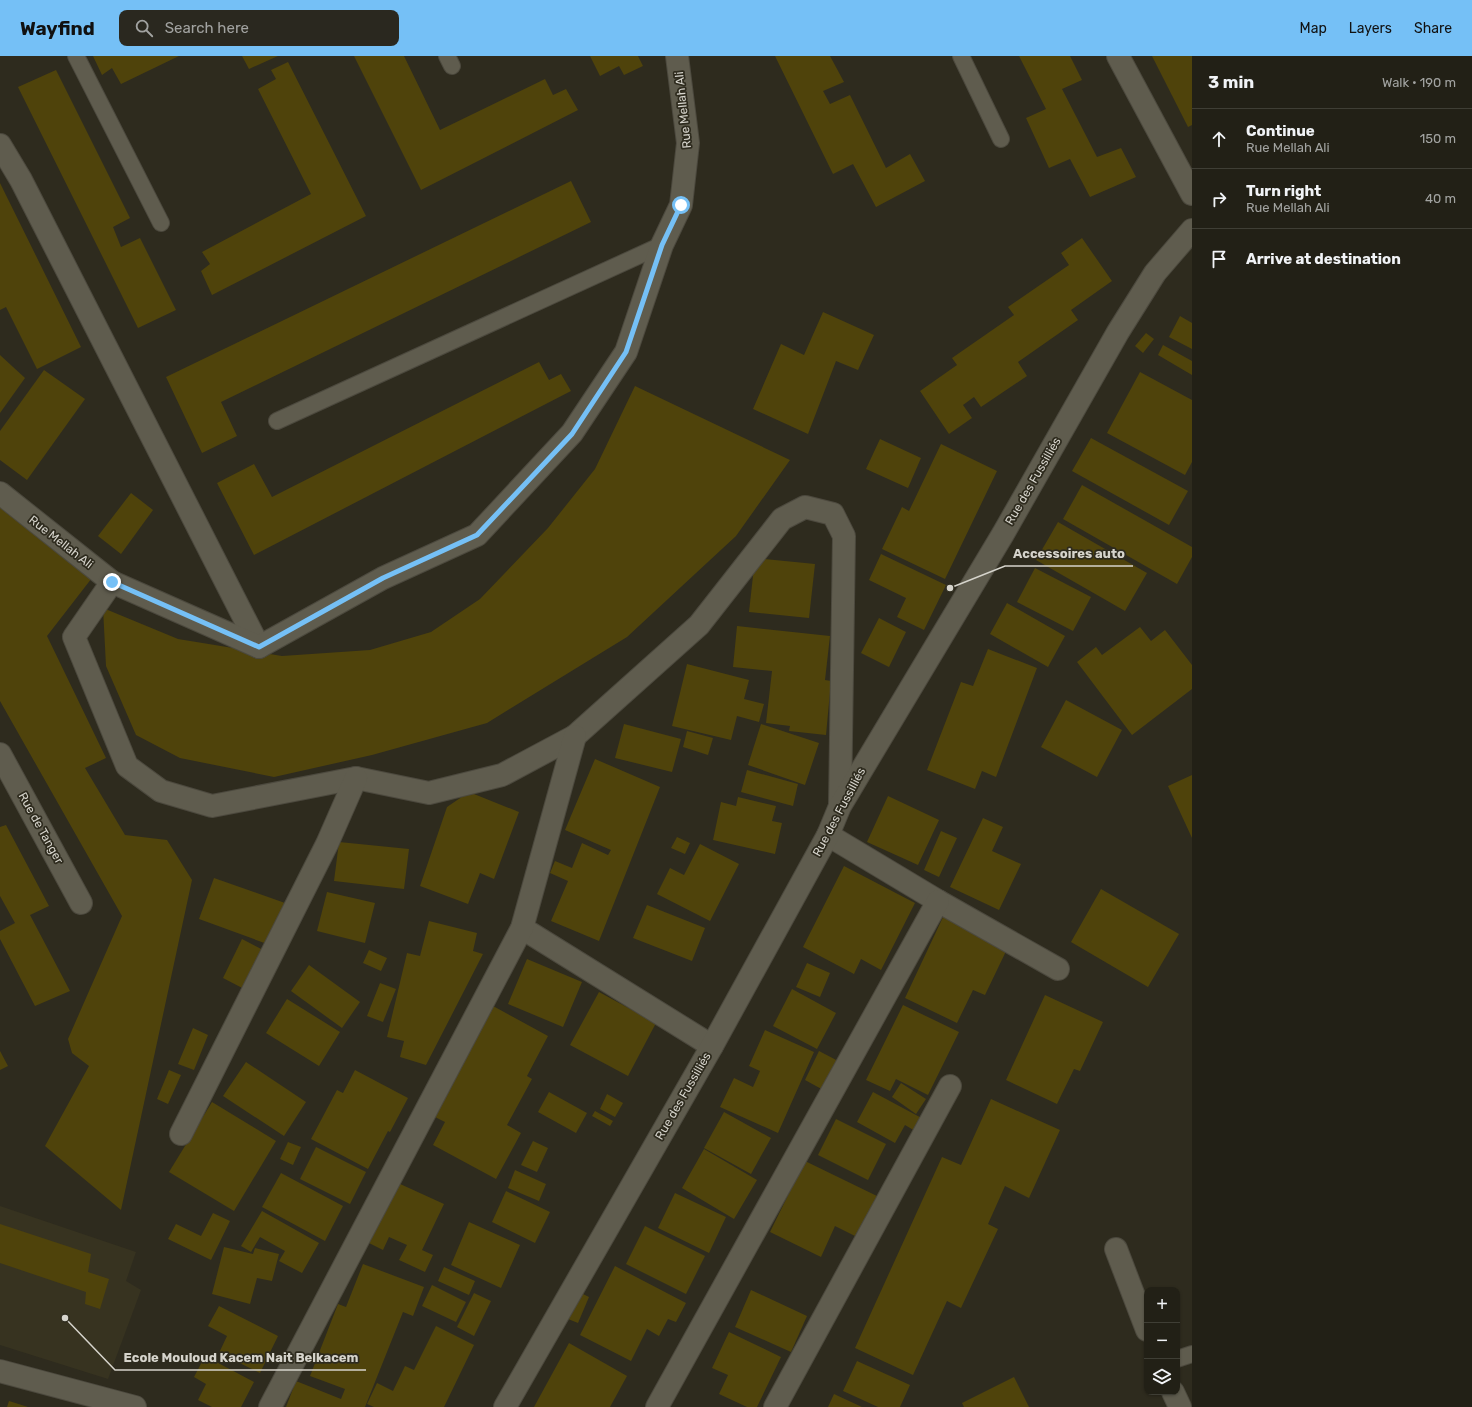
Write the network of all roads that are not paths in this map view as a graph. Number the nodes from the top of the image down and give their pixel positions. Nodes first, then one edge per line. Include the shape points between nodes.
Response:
1 (76, 56) edge
2 (677, 56) edge
3 (961, 56) edge
4 (1118, 56) edge
5 (1001, 139) dead end
6 (0, 145) edge
7 (1192, 194) edge
8 (161, 223) dead end
9 (1192, 230) edge
10 (662, 245) junction
11 (277, 421) dead end
12 (0, 493) edge
13 (112, 582) junction
14 (259, 647) junction
15 (575, 736) junction
16 (0, 754) edge
17 (356, 778) junction
18 (840, 806) junction
19 (828, 835) junction
20 (938, 900) junction
21 (81, 903) dead end
22 (522, 928) junction
23 (1058, 969) dead end
24 (712, 1046) junction
25 (950, 1086) dead end
26 (181, 1134) dead end
27 (1116, 1249) dead end
28 (1144, 1323) edge
29 (1192, 1354) edge
30 (1180, 1358) edge
31 (0, 1371) edge
32 (1174, 1395) edge
33 (135, 1407) edge
34 (270, 1407) edge
35 (505, 1407) edge
36 (658, 1407) edge
37 (775, 1407) edge
38 (1180, 1407) edge

1 - 8 lane
2 - 10 street, Rue Mellah Ali via 688,144 681,205
3 - 5 lane
4 - 7 street
6 - 14 street via 22,180
9 - 18 street, Rue des Fussilliés via 1155,273 1126,319 1003,534
10 - 11 lane
10 - 14 street, Rue Mellah Ali via 626,352 572,434 477,535 383,578
12 - 13 street, Rue Mellah Ali
13 - 14 street, Rue Mellah Ali
13 - 17 street via 74,637 127,766 161,791 212,806
15 - 17 street via 502,775 429,793
15 - 18 street via 699,625 782,518 805,507 832,514 844,536
15 - 22 street
16 - 21 street, Rue de Tanger
17 - 26 street via 327,844
18 - 19 street, Rue des Fussilliés
19 - 20 street
19 - 24 street, Rue des Fussilliés
20 - 23 street
20 - 36 street
22 - 24 street
22 - 34 street
24 - 35 street, Rue des Fussilliés
25 - 37 street
27 - 28 street
29 - 30 lane
31 - 33 street
32 - 38 street

